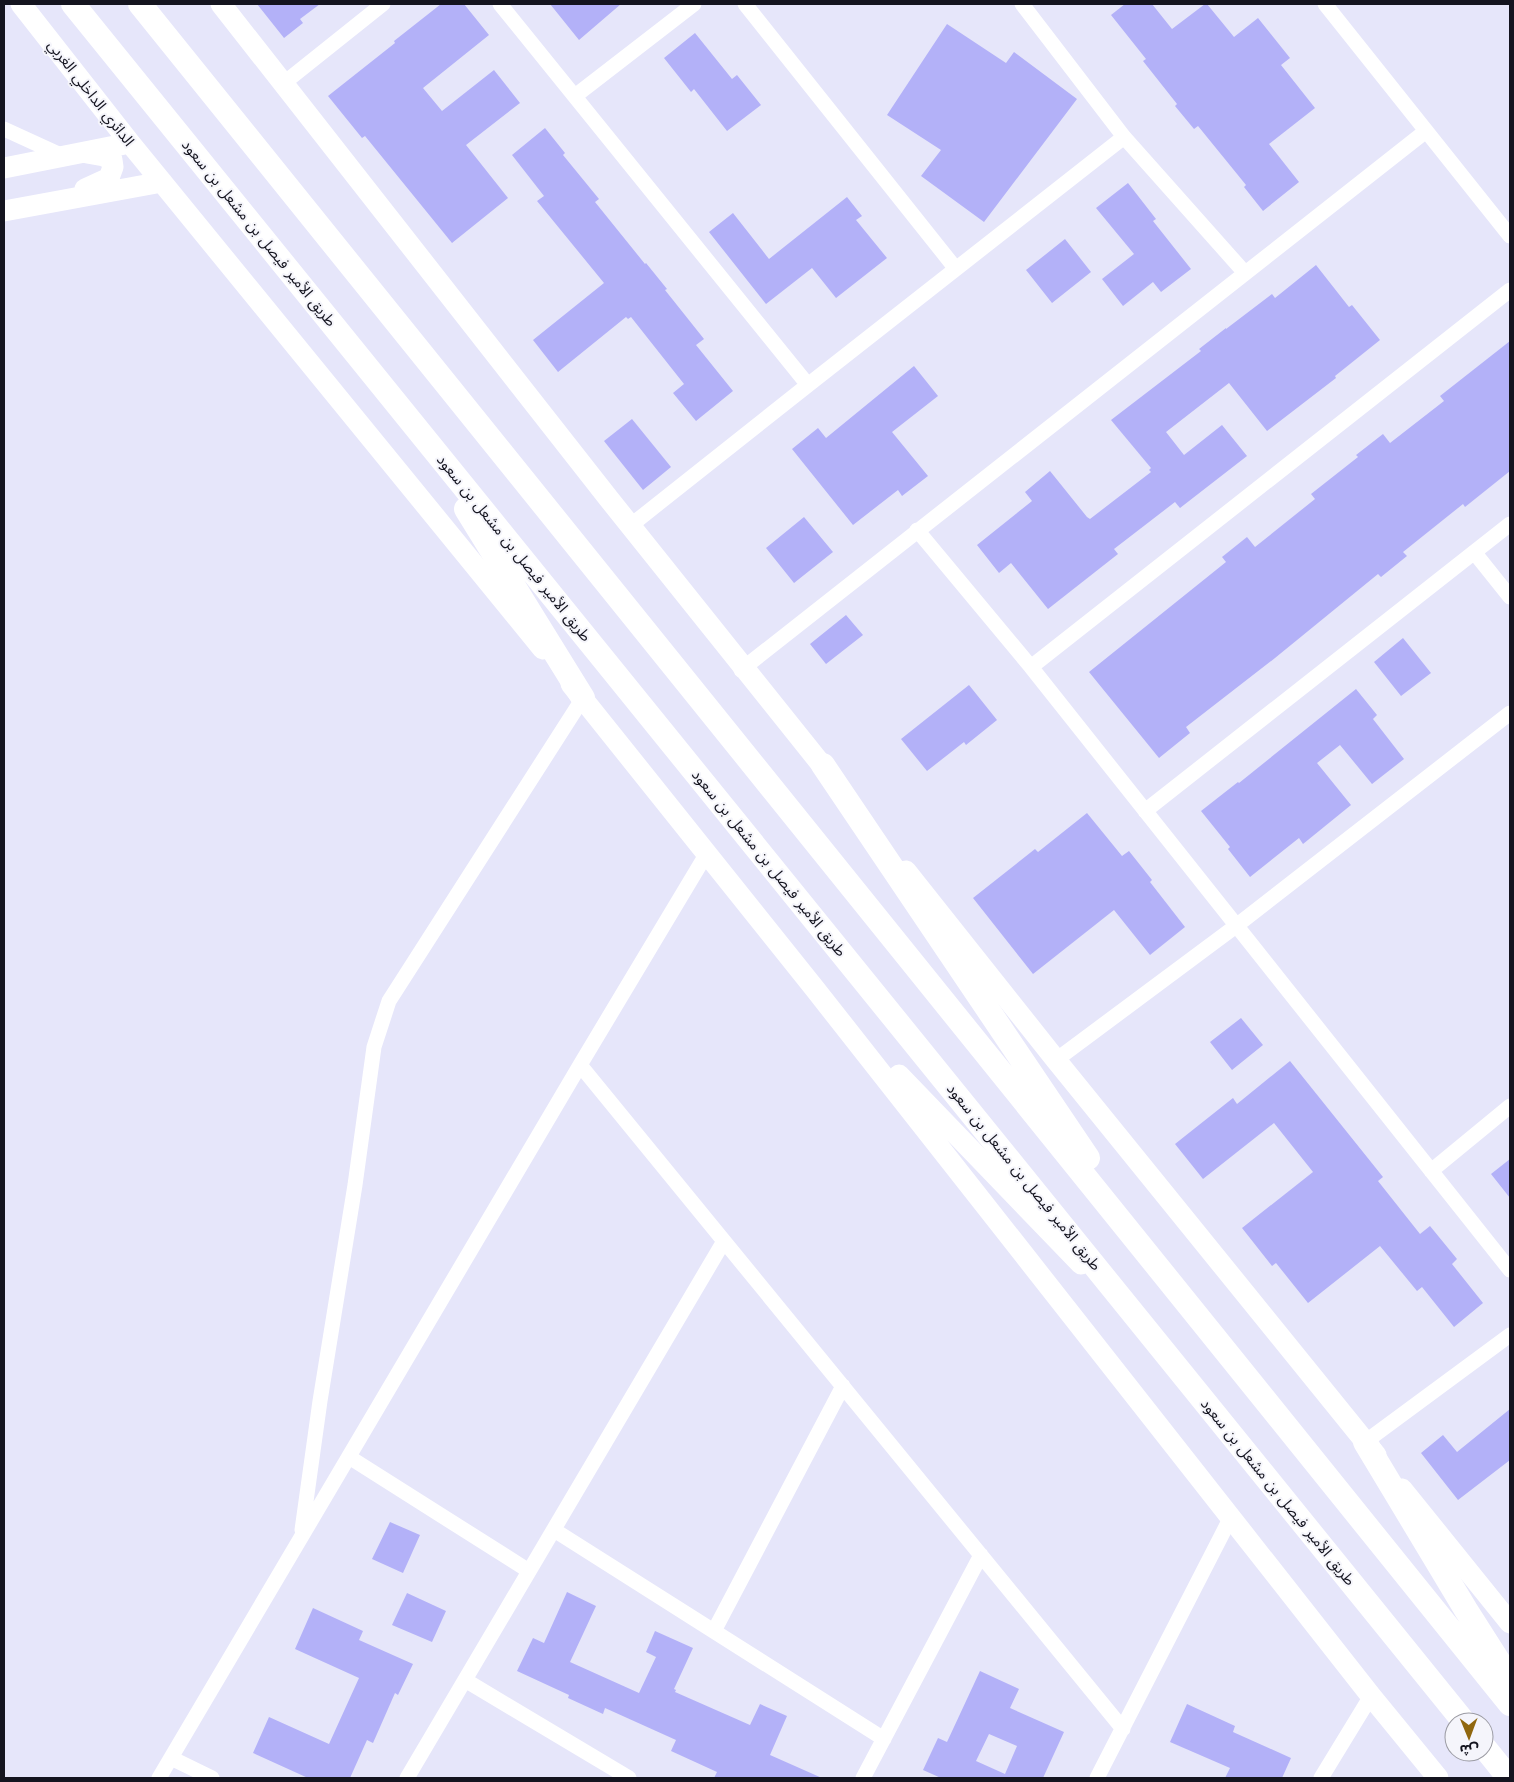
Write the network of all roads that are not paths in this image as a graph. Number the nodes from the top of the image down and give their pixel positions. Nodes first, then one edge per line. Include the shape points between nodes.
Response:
1 (21, 4) edge
2 (73, 4) edge
3 (140, 4) edge
4 (221, 4) edge
5 (383, 4) edge
6 (500, 4) edge
7 (694, 4) edge
8 (745, 4) edge
9 (1022, 4) edge
10 (1325, 4) edge
11 (284, 83) junction
12 (575, 96) junction
13 (4, 129) edge
14 (1426, 131) junction
15 (1124, 137) junction
16 (130, 143) junction
17 (84, 152) junction
18 (63, 156) junction
19 (4, 168) edge
20 (162, 182) junction
21 (62, 200) junction
22 (4, 211) edge
23 (1510, 236) edge
24 (956, 269) junction
25 (1245, 273) junction
26 (1510, 290) edge
27 (808, 385) junction
28 (416, 426) junction
29 (1510, 524) edge
30 (630, 526) junction
31 (917, 530) junction
32 (1474, 552) junction
33 (1510, 598) edge
34 (1031, 667) junction
35 (743, 669) junction
36 (583, 698) junction
37 (1510, 713) edge
38 (823, 765) junction
39 (1145, 811) junction
40 (707, 853) junction
41 (1236, 926) junction
42 (816, 989) junction
43 (1056, 1060) junction
44 (580, 1065) junction
45 (1510, 1106) edge
46 (1431, 1171) junction
47 (724, 1241) junction
48 (1510, 1270) edge
49 (1178, 1292) junction
50 (1510, 1334) edge
51 (1156, 1341) junction
52 (843, 1386) junction
53 (1365, 1442) junction
54 (349, 1457) junction
55 (1231, 1517) junction
56 (554, 1530) junction
57 (301, 1538) junction
58 (981, 1555) junction
59 (529, 1571) junction
60 (1506, 1611) edge
61 (714, 1631) junction
62 (1510, 1679) edge
63 (464, 1680) junction
64 (1371, 1696) junction
65 (1510, 1704) edge
66 (1456, 1712) edge
67 (1123, 1729) junction
68 (884, 1739) junction
69 (171, 1758) junction
70 (1494, 1759) edge
71 (626, 1777) edge
72 (159, 1778) edge
73 (212, 1778) edge
74 (407, 1778) edge
75 (863, 1778) edge
76 (1097, 1778) edge
77 (1321, 1778) edge
78 (1438, 1778) edge
79 (1510, 1778) edge

1 - 16 main road, الدائري الداخلي الغربي
2 - 28 main road, طريق الأمير فيصل بن مشعل بن سعود
3 - 49 main road
4 - 11 main road
5 - 11 street
6 - 12 street
7 - 12 street
8 - 24 street
9 - 15 street
10 - 14 street
11 - 30 main road
12 - 27 street
13 - 18 street
14 - 23 street
14 - 25 street
15 - 24 street
15 - 25 street
16 - 17 main road
16 - 20 main road, الدائري الداخلي الغربي
17 - 18 main road
17 - 21 main road via 112,160 109,178
18 - 19 main road
20 - 21 main road
20 - 36 main road, الدائري الداخلي الغربي
21 - 22 main road
24 - 27 street
25 - 31 street
26 - 34 street
27 - 30 street
28 - 36 main road
28 - 51 main road, طريق الأمير فيصل بن مشعل بن سعود
29 - 32 street
30 - 35 main road
31 - 34 street
31 - 35 street
32 - 33 street
32 - 39 street
34 - 39 street
35 - 38 main road
36 - 40 main road, الدائري الداخلي الغربي
36 - 57 street via 389,1001 374,1047
37 - 41 street
38 - 43 main road
38 - 49 main road
39 - 41 street
40 - 42 main road, الدائري الداخلي الغربي
40 - 44 street
41 - 43 street
41 - 46 street
42 - 51 main road
42 - 55 main road
43 - 53 main road
44 - 47 street
44 - 54 street
45 - 46 street
46 - 48 street
47 - 52 street
47 - 56 street
49 - 65 main road
50 - 53 street
51 - 66 main road, طريق الأمير فيصل بن مشعل بن سعود
52 - 58 street
52 - 61 street
53 - 60 main road
53 - 62 main road
54 - 57 street
54 - 59 street
55 - 64 main road
55 - 67 street
56 - 59 street
56 - 61 street
57 - 69 street
58 - 67 street
58 - 68 street
59 - 63 street
61 - 68 street
63 - 71 street
63 - 74 street
64 - 77 street
64 - 78 main road
67 - 76 street
68 - 75 street
69 - 72 street
69 - 73 street
70 - 79 main road

